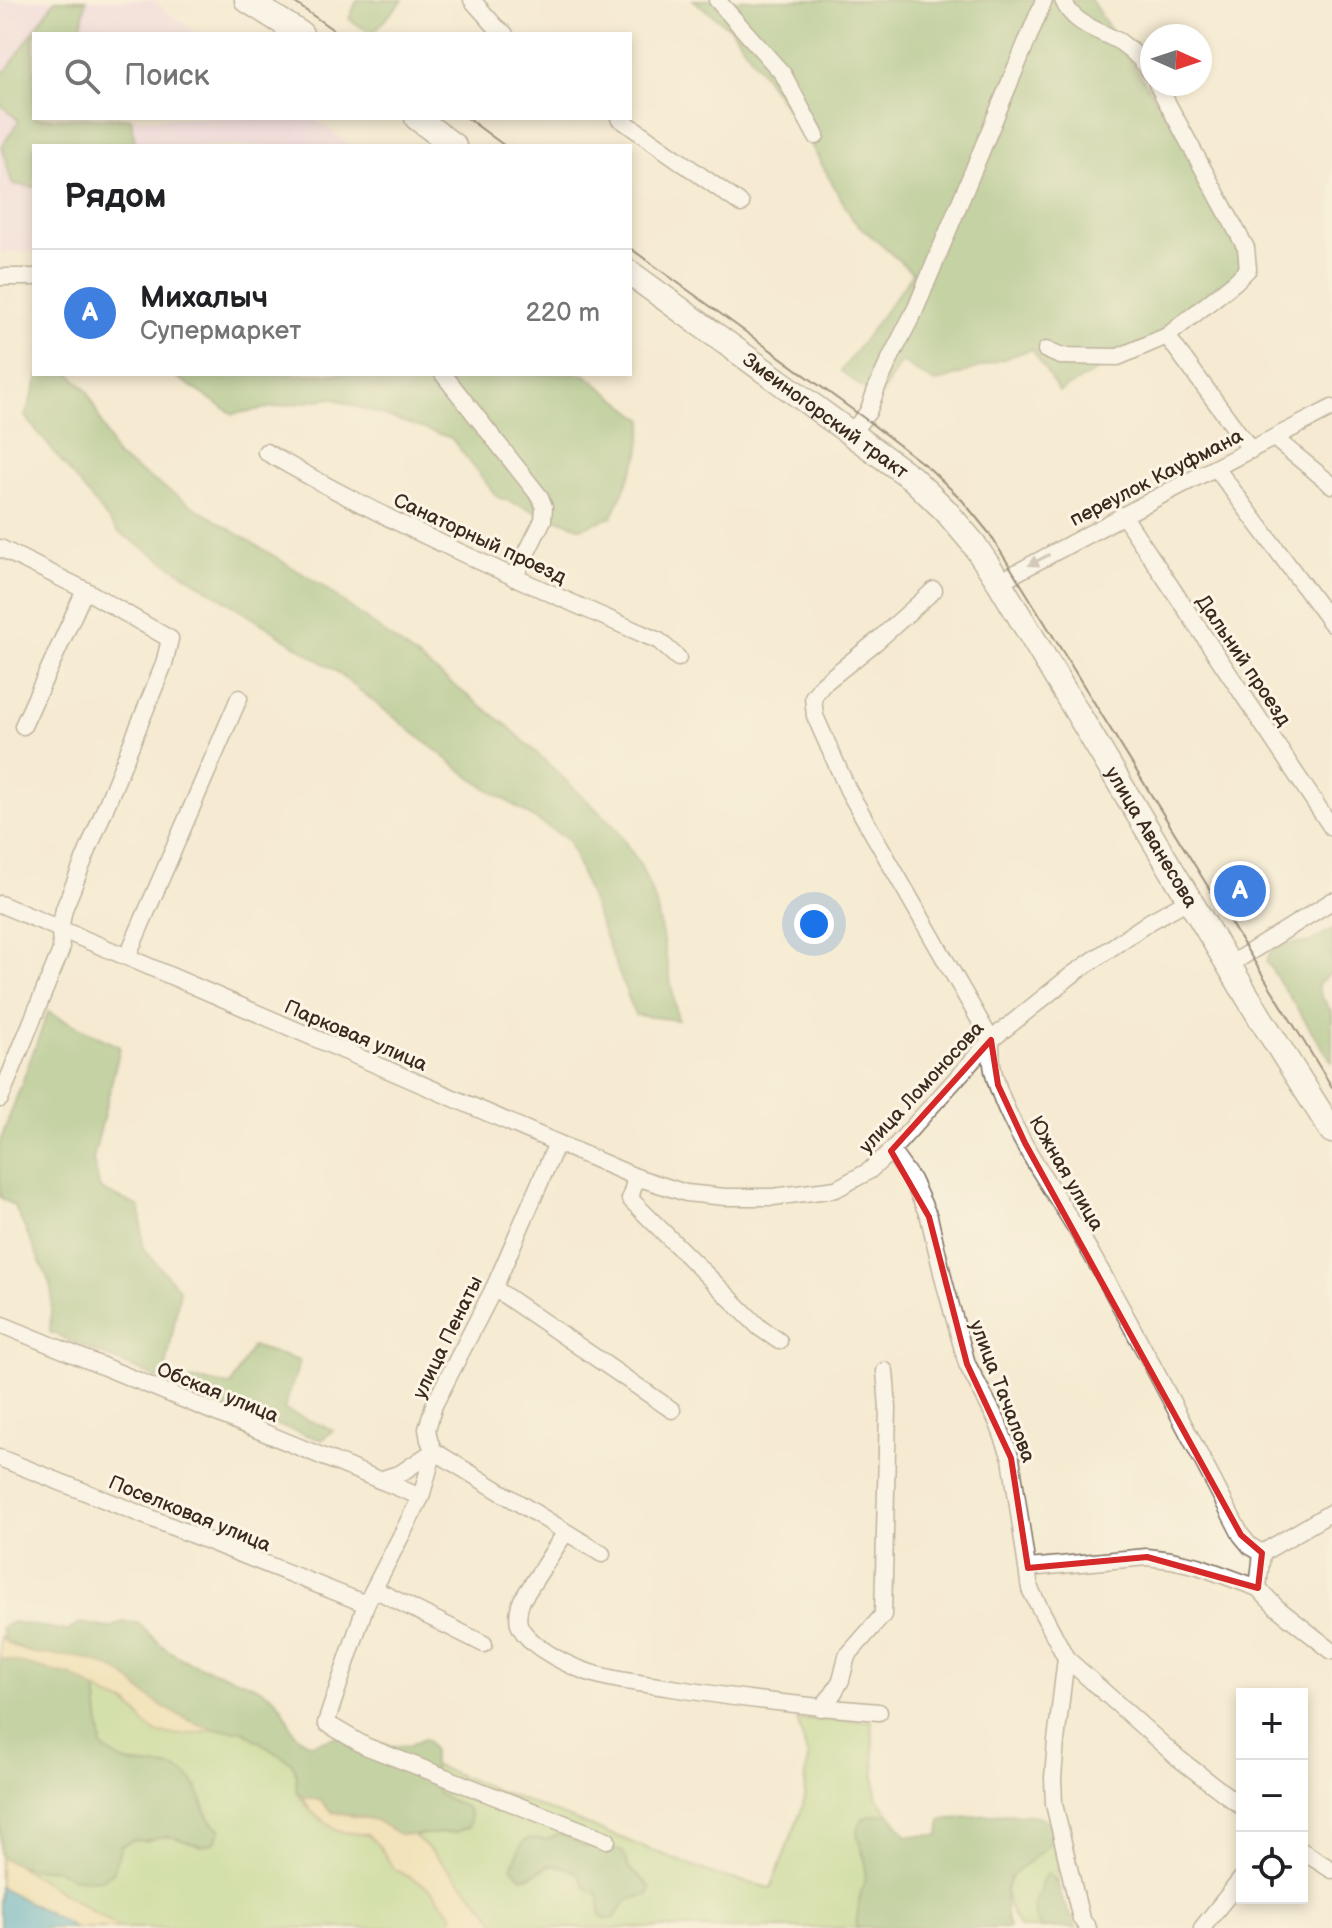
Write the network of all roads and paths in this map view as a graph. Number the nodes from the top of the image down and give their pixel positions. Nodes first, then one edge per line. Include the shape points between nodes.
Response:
1 (247, 0) edge
2 (472, 0) edge
3 (717, 0) edge
4 (1044, 0) edge
5 (1063, 0) edge
6 (298, 32) edge
7 (502, 32) edge
8 (1140, 59) edge
9 (1164, 96) edge
10 (420, 120) edge
11 (622, 120) edge
12 (816, 136) dead end
13 (451, 144) edge
14 (741, 204) dead end
15 (632, 274) edge
16 (0, 277) edge
17 (32, 277) edge
18 (1167, 336) junction
19 (1046, 350) dead end
20 (445, 376) edge
21 (1332, 408) edge
22 (852, 432) junction
23 (1274, 438) junction
24 (1251, 450) junction
25 (266, 452) dead end
26 (1216, 468) junction
27 (1332, 485) edge
28 (1123, 515) junction
29 (0, 548) edge
30 (514, 578) junction
31 (999, 582) junction
32 (85, 590) junction
33 (934, 590) dead end
34 (1332, 624) edge
35 (678, 658) dead end
36 (239, 698) dead end
37 (23, 726) dead end
38 (1332, 828) edge
39 (1190, 899) junction
40 (1332, 901) edge
41 (0, 904) edge
42 (60, 930) junction
43 (127, 957) junction
44 (1229, 965) junction
45 (991, 1040) junction
46 (0, 1099) edge
47 (1332, 1131) edge
48 (557, 1143) junction
49 (891, 1151) junction
50 (636, 1177) junction
51 (494, 1288) junction
52 (0, 1324) edge
53 (779, 1341) dead end
54 (885, 1371) dead end
55 (672, 1410) dead end
56 (434, 1451) junction
57 (0, 1458) edge
58 (379, 1480) junction
59 (421, 1497) junction
60 (1332, 1512) edge
61 (565, 1533) junction
62 (1262, 1553) junction
63 (602, 1554) dead end
64 (1028, 1568) junction
65 (1258, 1588) junction
66 (370, 1597) junction
67 (484, 1644) dead end
68 (1332, 1651) edge
69 (1066, 1658) junction
70 (821, 1708) junction
71 (879, 1712) dead end
72 (1236, 1802) edge
73 (607, 1840) dead end
74 (1308, 1855) edge
75 (1332, 1870) edge
76 (1236, 1886) edge
77 (1088, 1928) edge
78 (1202, 1928) edge

1 - 6 highway
2 - 7 street
3 - 12 street via 783,74
4 - 22 street via 916,308 868,412
5 - 8 street via 1070,15
9 - 18 street via 1246,248 1248,269
10 - 13 highway
11 - 14 street
15 - 22 highway, Змеиногорский тракт
16 - 17 street
18 - 19 street via 1118,357 1060,356
18 - 24 street
20 - 30 street via 544,507 543,520
21 - 23 street, переулок Кауфмана
22 - 31 highway, Змеиногорский тракт via 945,510
23 - 24 street, переулок Кауфмана
23 - 27 street
24 - 26 street, переулок Кауфмана
25 - 30 street, Санаторный проезд
26 - 28 street, переулок Кауфмана
26 - 34 street
28 -> 31 street, переулок Кауфмана
28 - 38 street, Дальний проезд
29 - 32 street
30 - 35 street, Санаторный проезд via 659,641
31 - 39 highway, улица Аванесова
32 - 37 street
32 - 42 street via 170,639
33 - 45 street, Южная улица via 823,684 813,697 815,716 848,790
36 - 43 street
39 - 44 highway, улица Аванесова
39 - 45 street, улица Ломоносова via 1073,974
40 - 44 street
41 - 42 street, Парковая улица
42 - 43 street, Парковая улица
42 - 46 street via 61,950
43 - 48 street, Парковая улица
44 - 47 highway, улица Аванесова
45 - 49 street, улица Ломоносова
45 - 62 street, Южная улица via 998,1085 1025,1143 1093,1257 1241,1535
48 - 50 street, Парковая улица
48 - 51 street, улица Пенаты
49 - 50 street, улица Ломоносова via 836,1189 773,1197 686,1193
49 - 64 street, улица Тачалова via 929,1217 967,1364 1011,1458
50 - 53 street via 630,1199
51 - 55 street
51 - 56 street, улица Пенаты via 434,1405 427,1429
52 - 58 street, Обская улица
54 - 70 street via 883,1615 847,1656 841,1680
56 - 58 street via 401,1473
56 - 59 street, улица Пенаты
56 - 61 street
57 - 66 street, Поселковая улица
58 - 59 street, Обская улица
59 - 66 street, улица Пенаты
60 - 62 street
61 - 63 street
61 - 70 street via 518,1610 528,1637 551,1656 610,1678
62 - 65 street
64 - 65 street via 1147,1557 1198,1566
64 - 69 street, улица Тачалова via 1030,1589
65 - 68 street
66 - 67 street, Поселковая улица
66 - 73 street, улица Пенаты via 326,1723 365,1746
69 - 72 street, улица Тачалова
69 - 77 street via 1054,1804 1081,1919
70 - 71 street
74 - 75 street
76 - 78 street

